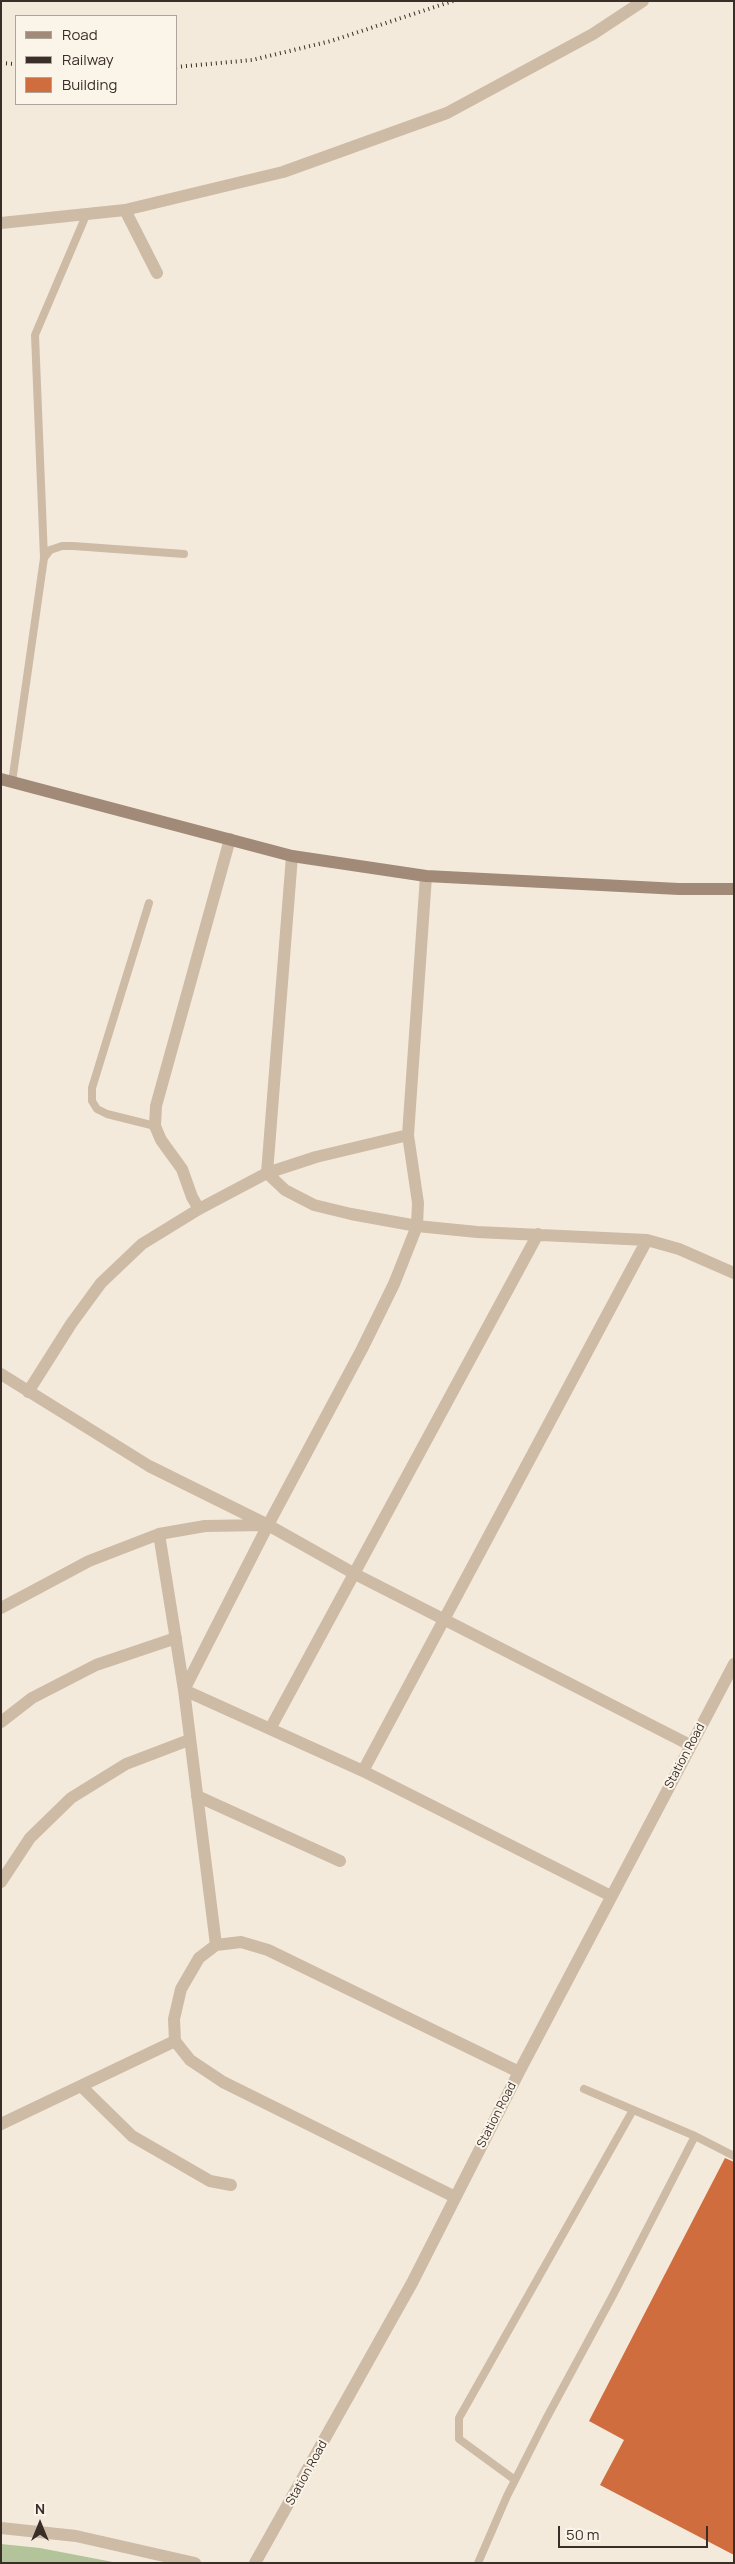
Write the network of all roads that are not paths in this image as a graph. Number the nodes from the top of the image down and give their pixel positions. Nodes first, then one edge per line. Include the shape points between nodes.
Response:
1 (643, 1) edge
2 (125, 210) junction
3 (87, 214) junction
4 (1, 223) edge
5 (157, 273) dead end
6 (184, 554) dead end
7 (44, 558) junction
8 (7, 781) edge
9 (230, 839) junction
10 (292, 856) junction
11 (426, 876) junction
12 (734, 889) edge
13 (149, 903) dead end
14 (155, 1126) junction
15 (408, 1135) junction
16 (267, 1173) junction
17 (200, 1209) junction
18 (417, 1226) junction
19 (538, 1234) junction
20 (647, 1240) junction
21 (734, 1273) edge
22 (1, 1374) edge
23 (28, 1392) junction
24 (268, 1525) junction
25 (159, 1534) junction
26 (355, 1574) junction
27 (1, 1608) edge
28 (444, 1619) junction
29 (176, 1638) junction
30 (734, 1664) edge
31 (184, 1690) junction
32 (1, 1722) edge
33 (270, 1729) junction
34 (189, 1740) junction
35 (690, 1745) junction
36 (363, 1771) junction
37 (197, 1796) junction
38 (340, 1861) dead end
39 (1, 1882) edge
40 (611, 1896) junction
41 (216, 1945) junction
42 (175, 2042) junction
43 (519, 2072) junction
44 (81, 2086) junction
45 (584, 2090) dead end
46 (633, 2110) junction
47 (1, 2124) edge
48 (695, 2136) junction
49 (734, 2156) edge
50 (231, 2186) dead end
51 (455, 2197) junction
52 (515, 2480) junction
53 (1, 2528) edge
54 (195, 2563) edge
55 (255, 2563) edge
56 (478, 2563) edge

1 - 2 street via 593,34 447,112 283,172
2 - 3 street
2 - 5 street
3 - 4 street
3 - 7 lane via 35,335
6 - 7 lane via 62,546 50,550
7 - 8 lane
8 - 9 main road
9 - 10 main road
9 - 14 street via 156,1106
10 - 11 main road
10 - 16 street
11 - 12 main road
11 - 15 street
13 - 14 lane via 92,1088 92,1101 97,1109 107,1114
14 - 17 street via 182,1169
15 - 16 street via 316,1157
15 - 18 street via 418,1204
16 - 17 street
16 - 18 street via 286,1190 314,1205
17 - 23 street via 142,1244 101,1283 70,1324
18 - 19 street
18 - 24 street via 408,1254 386,1300
19 - 20 street
19 - 26 street
20 - 21 street via 679,1249
20 - 28 street
22 - 23 street
23 - 24 street via 149,1466
24 - 25 street via 205,1526
24 - 26 street
24 - 31 street
25 - 27 street via 89,1561
25 - 29 street
26 - 28 street
26 - 33 street
28 - 35 street
28 - 36 street
29 - 31 street
29 - 32 street via 96,1665 32,1698
30 - 35 street, Station Road
31 - 33 street
31 - 34 street
33 - 36 street
34 - 37 street
34 - 39 street via 126,1764 71,1798 30,1838
35 - 40 street, Station Road
36 - 40 street
37 - 38 street
37 - 41 street
40 - 43 street, Station Road
41 - 42 street via 199,1958 181,1989 174,2019
41 - 43 street via 241,1942 268,1950
42 - 44 street
42 - 51 street via 190,2060 222,2082
43 - 51 street, Station Road
44 - 47 street
44 - 50 street via 132,2136 210,2180
45 - 46 lane
46 - 48 lane
46 - 52 lane via 459,2418 459,2439
48 - 49 lane
48 - 52 lane
51 - 55 street, Station Road via 412,2284
52 - 56 lane
53 - 54 street via 76,2536

